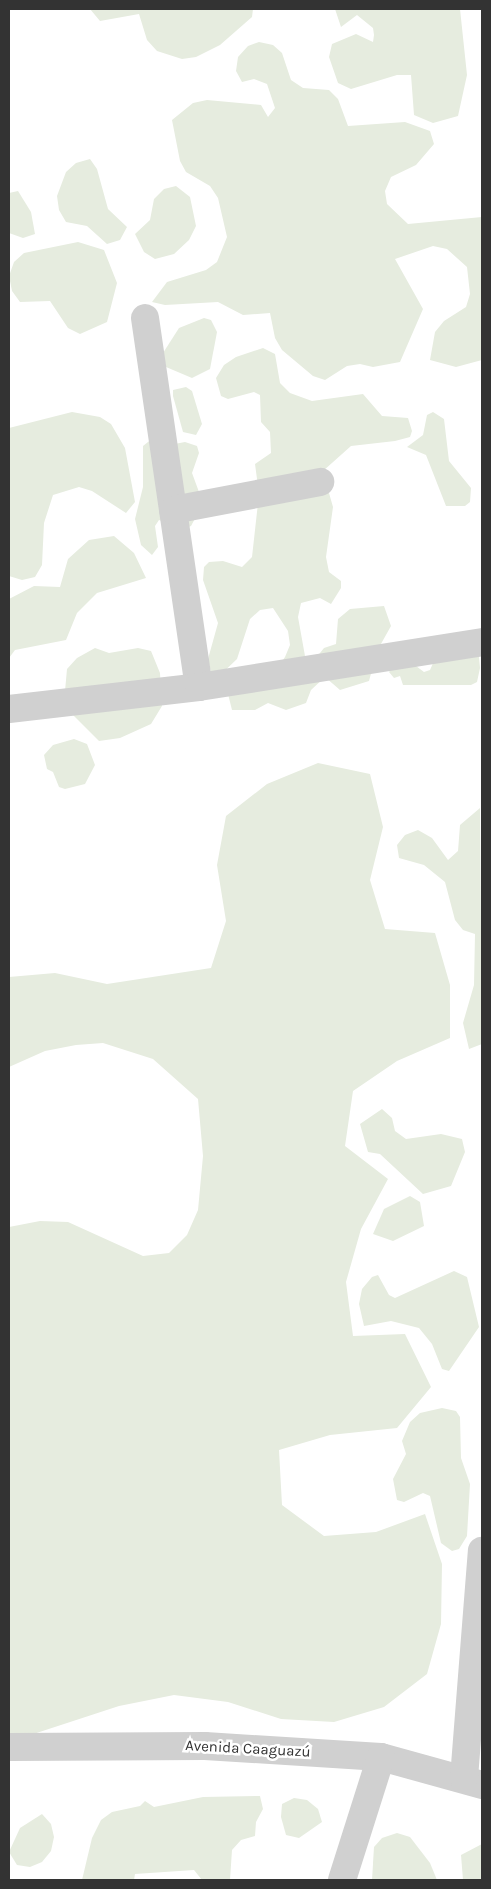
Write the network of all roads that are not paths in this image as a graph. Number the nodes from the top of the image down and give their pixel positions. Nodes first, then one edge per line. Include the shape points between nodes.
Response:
1 (145, 318) dead end
2 (320, 482) dead end
3 (173, 510) junction
4 (482, 642) edge
5 (198, 686) junction
6 (9, 709) edge
7 (482, 1551) edge
8 (9, 1747) edge
9 (381, 1757) junction
10 (473, 1782) edge
11 (342, 1880) edge

1 - 3 street
2 - 3 street
3 - 5 street
4 - 5 street
5 - 6 street
7 - 10 street
8 - 9 street, Avenida Caaguazú via 206,1746
9 - 10 street, Avenida Caaguazú
9 - 11 street

